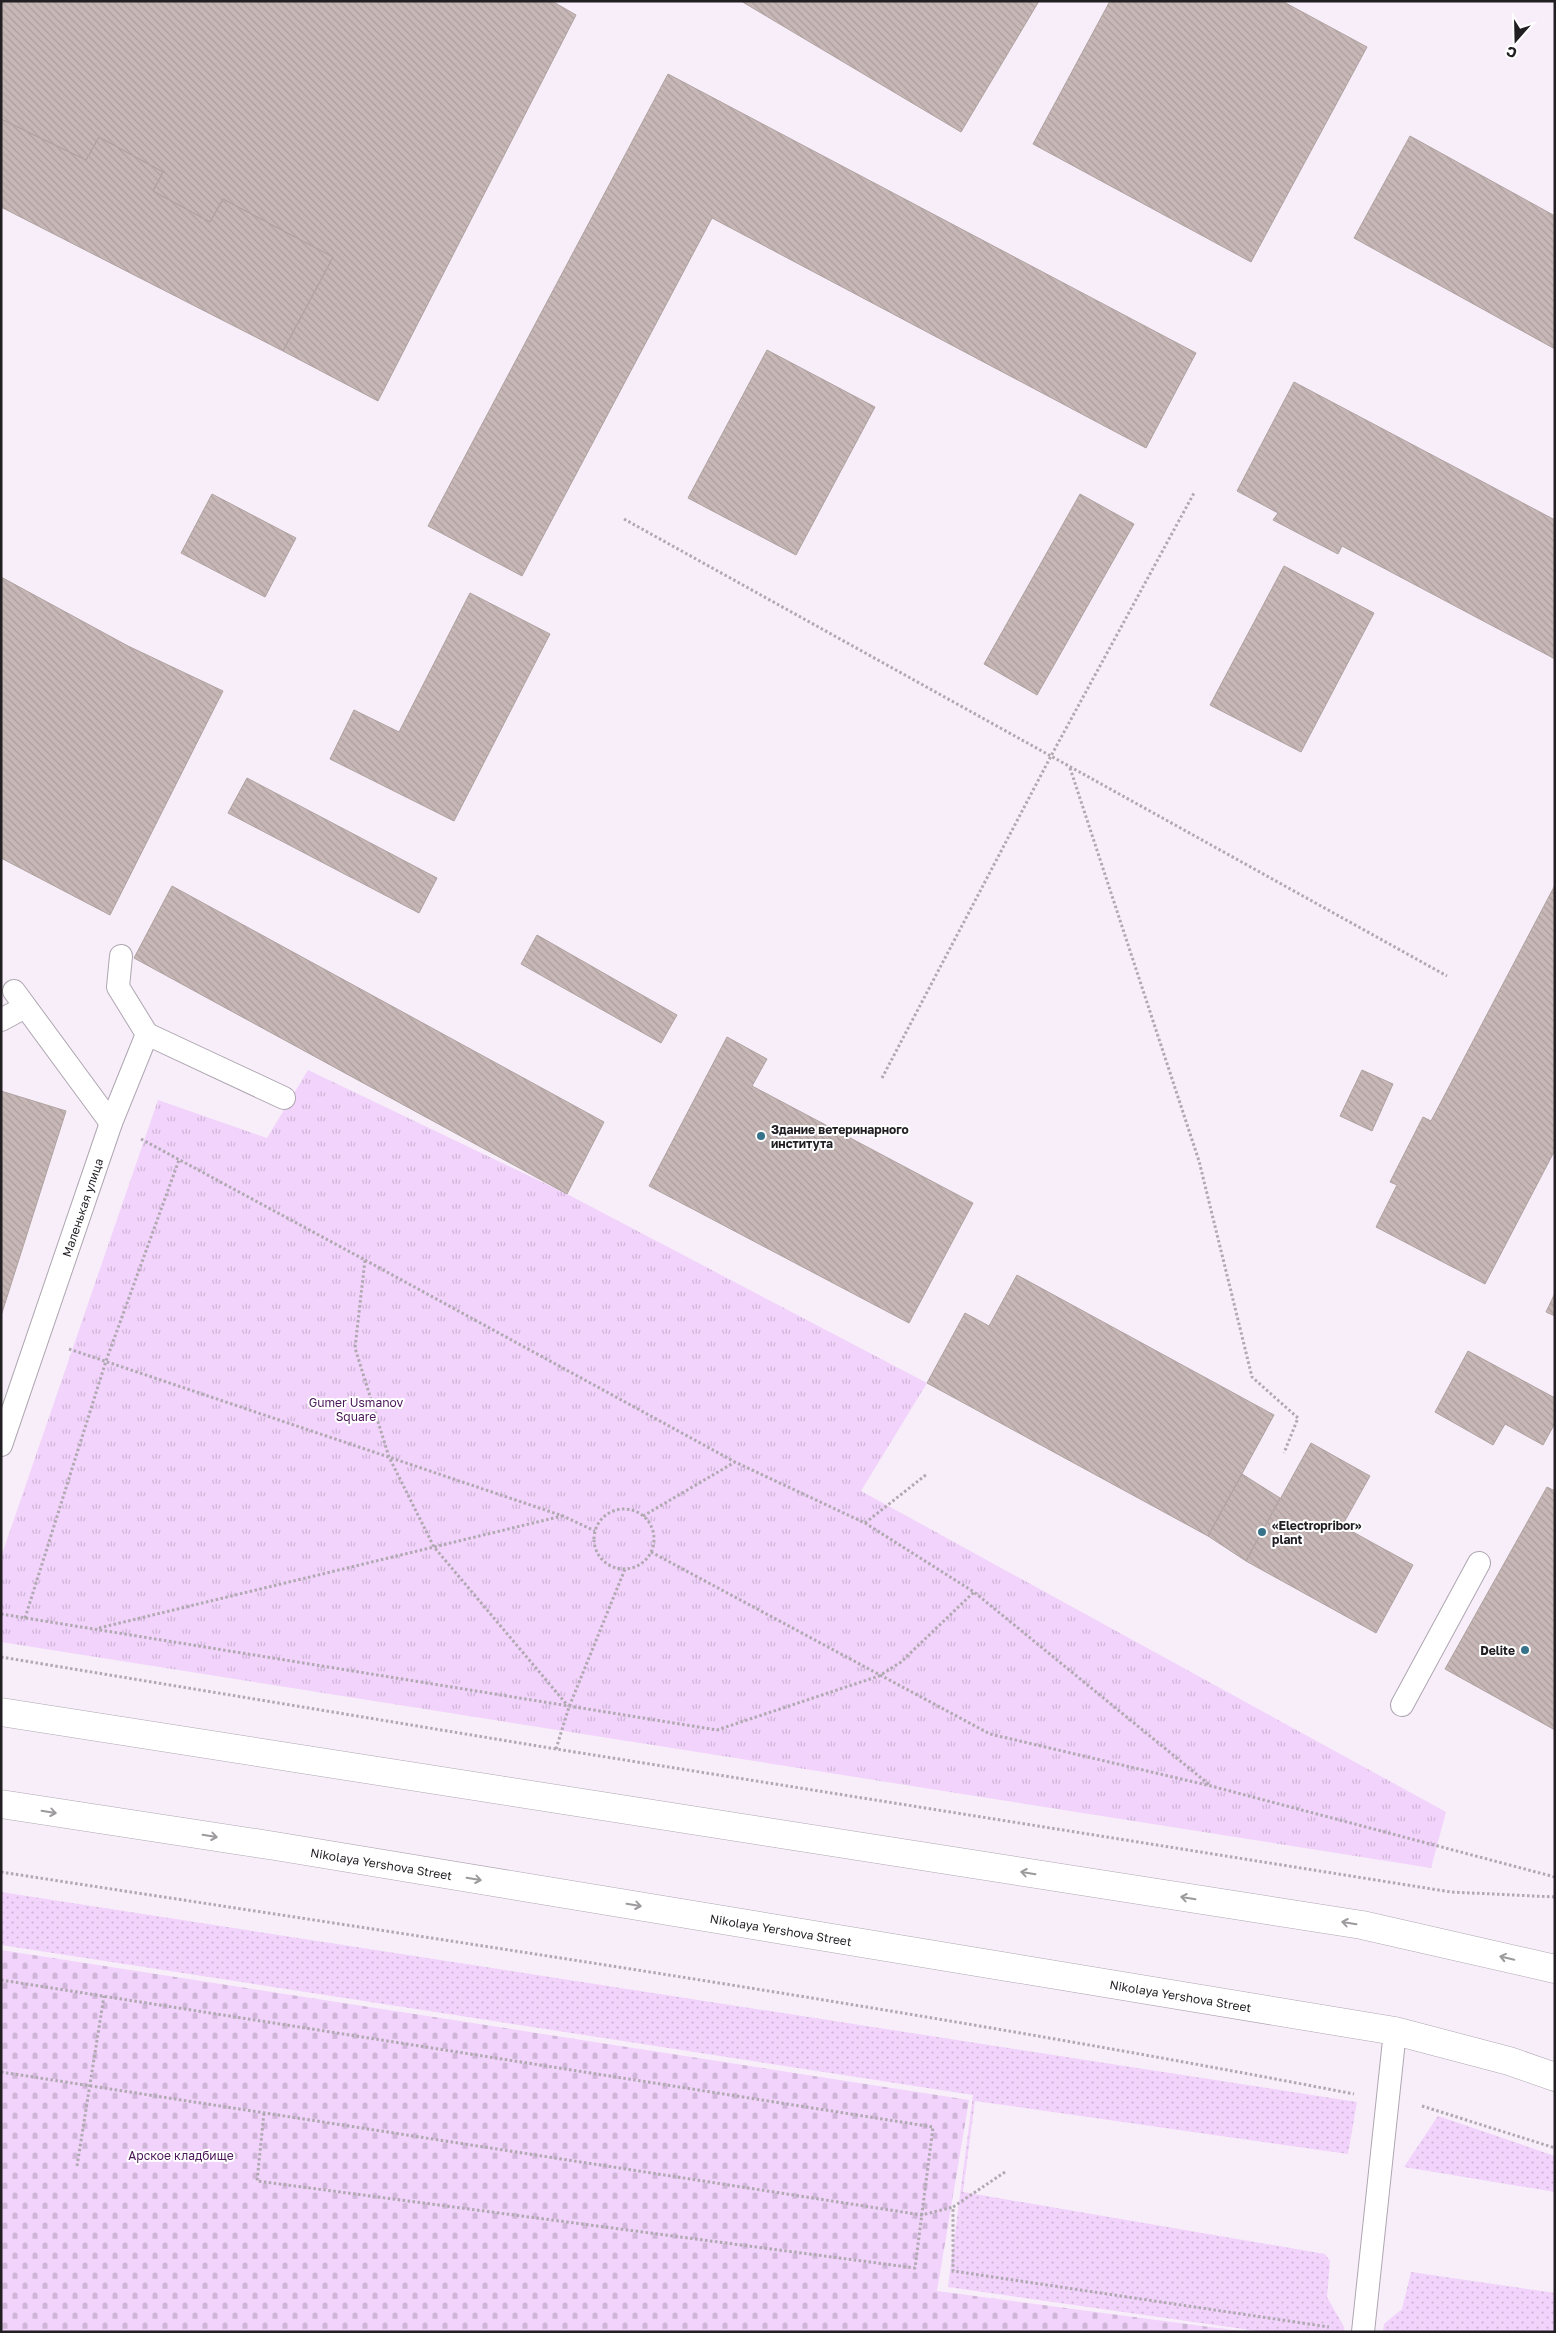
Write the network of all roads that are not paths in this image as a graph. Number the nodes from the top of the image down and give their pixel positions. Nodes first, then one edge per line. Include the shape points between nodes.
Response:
1 (120, 956) dead end
2 (1, 1020) edge
3 (147, 1034) junction
4 (284, 1098) dead end
5 (111, 1123) junction
6 (1, 1445) edge
7 (1479, 1563) dead end
8 (1402, 1706) dead end
9 (1, 1712) edge
10 (1, 1804) edge
11 (1555, 1969) edge
12 (1395, 2031) junction
13 (1555, 2077) edge
14 (1363, 2332) edge

1 - 3 lane via 118,987
2 - 5 lane via 20,999
3 - 4 lane
3 - 5 lane, Маленькая улица
5 - 6 lane, Маленькая улица
7 - 8 lane
11 -> 9 main road via 1352,1923
10 -> 12 main road, Nikolaya Yershova Street via 275,1846
12 - 13 main road, Nikolaya Yershova Street via 1509,2061
12 - 14 lane

